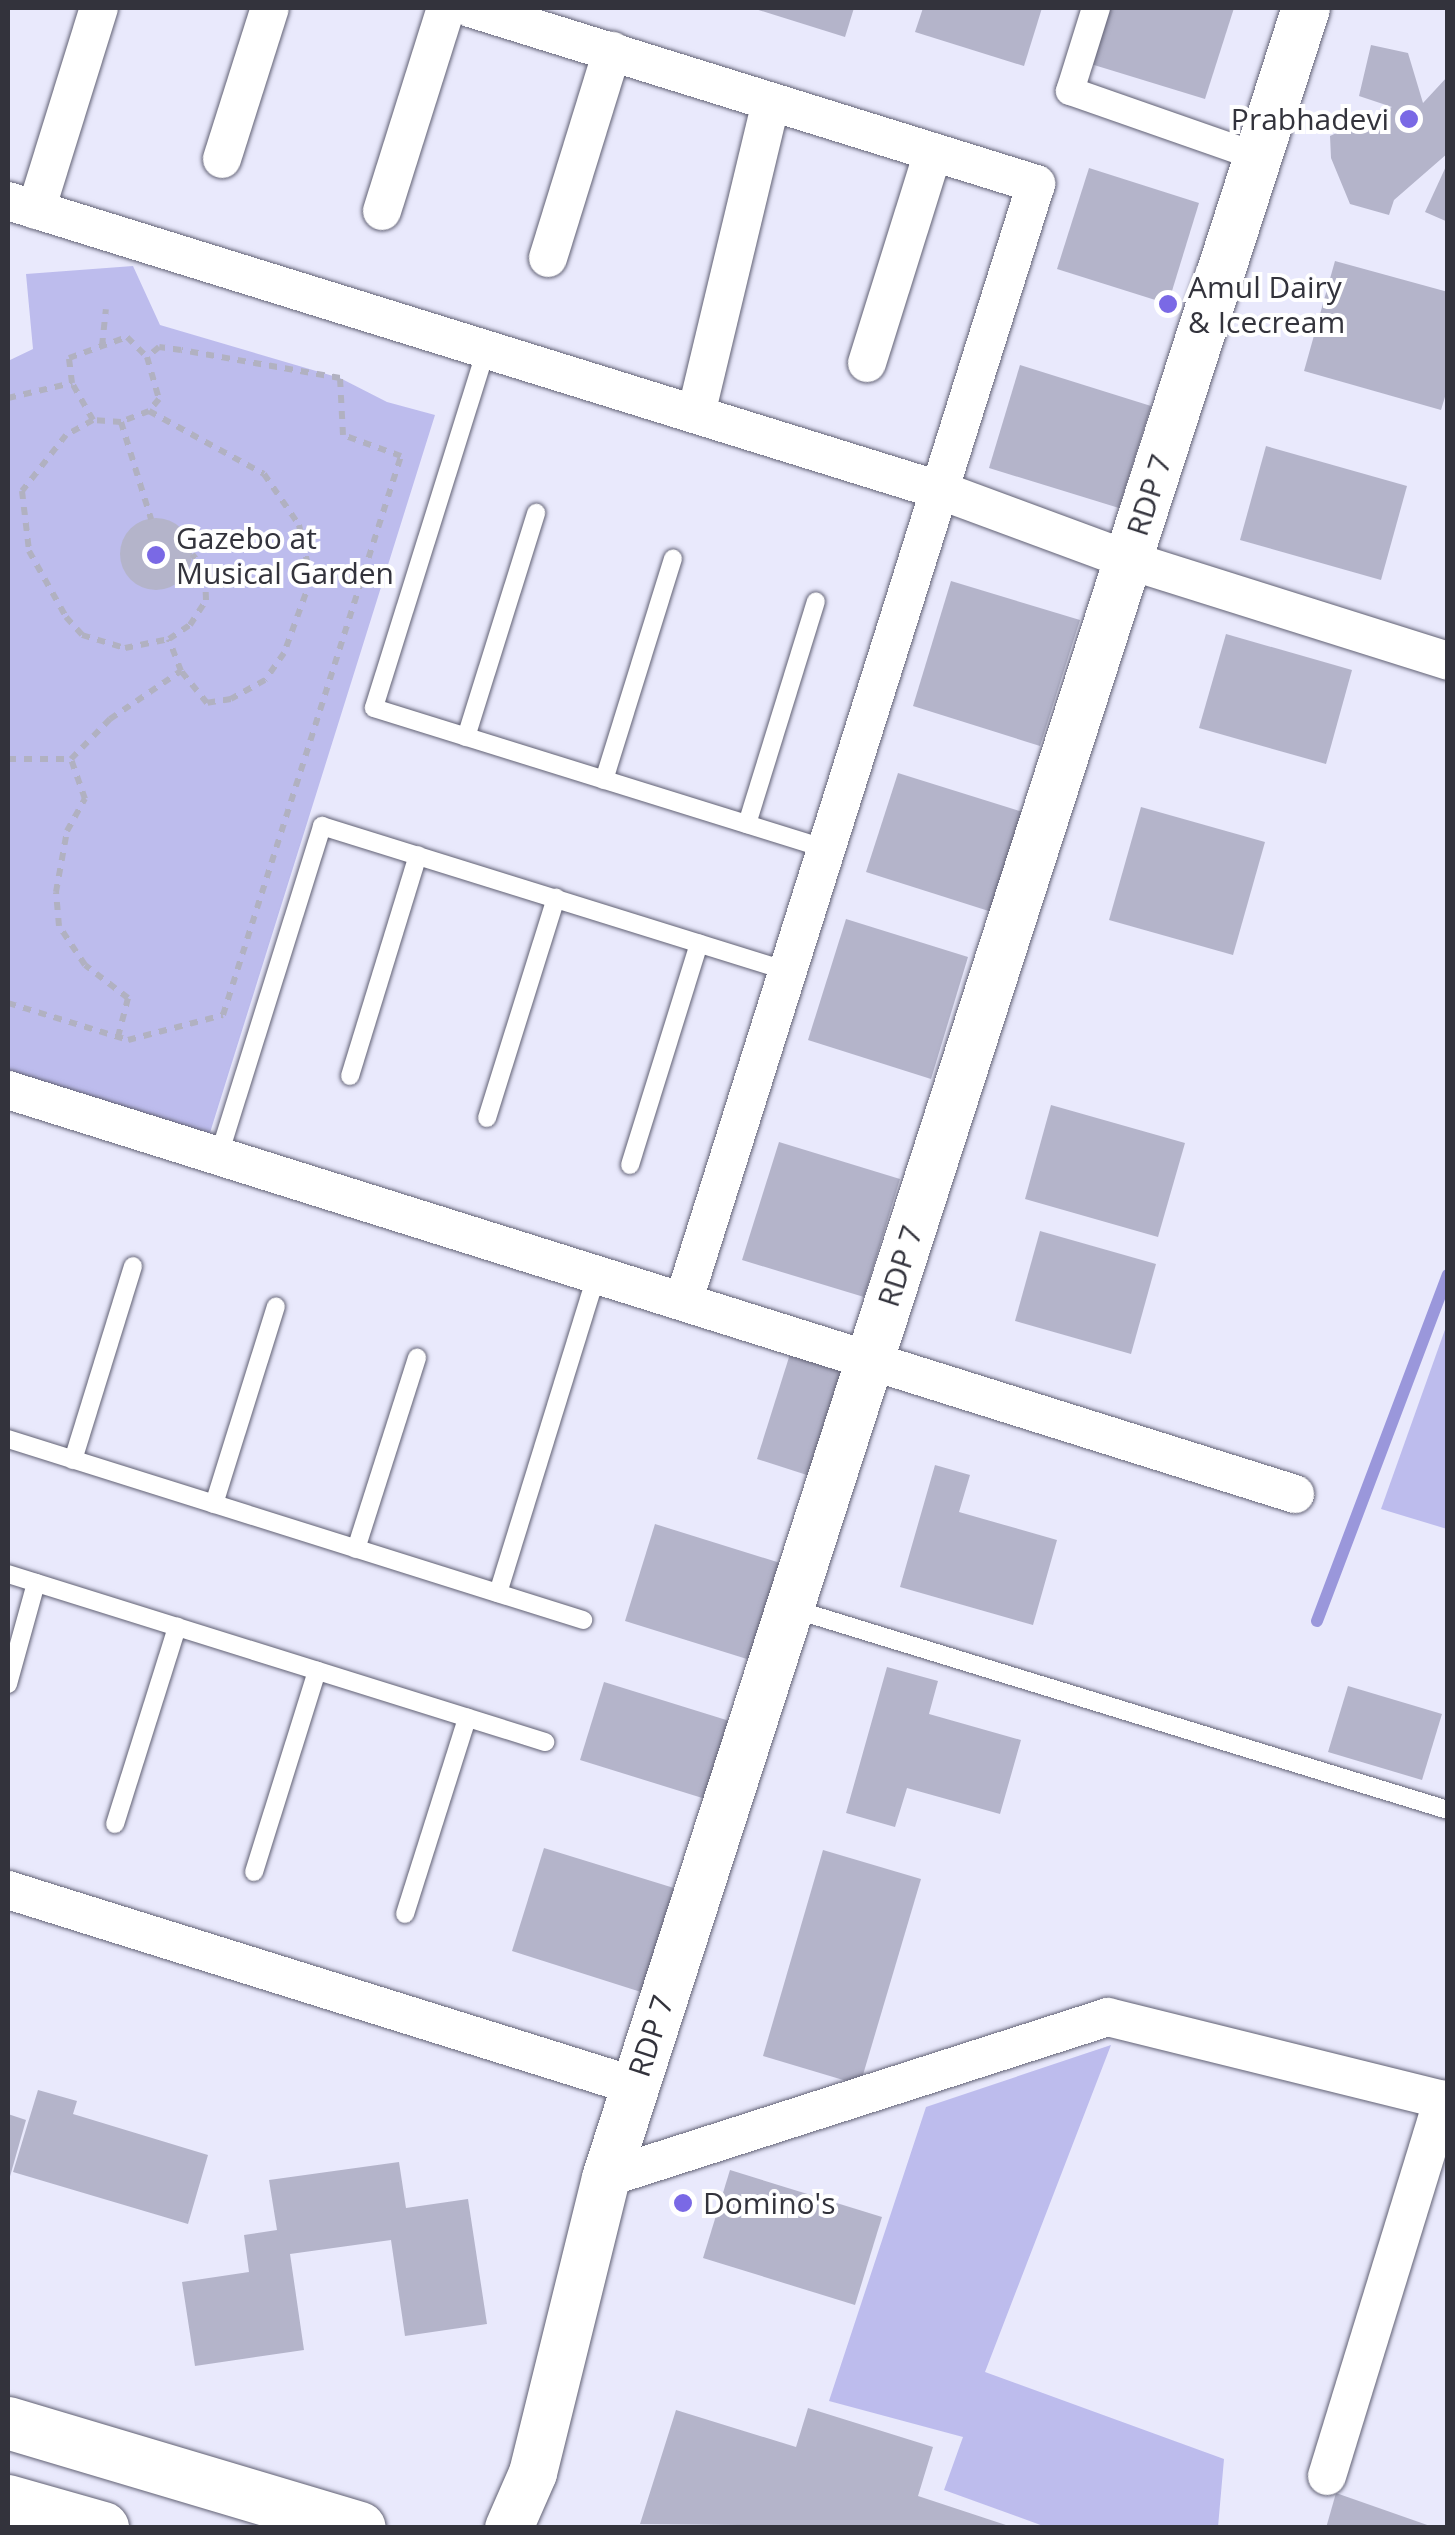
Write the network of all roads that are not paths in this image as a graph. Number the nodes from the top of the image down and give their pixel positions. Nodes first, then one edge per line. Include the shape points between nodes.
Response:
1 (98, 8) edge
2 (270, 8) edge
3 (446, 8) edge
4 (470, 8) edge
5 (1096, 8) edge
6 (1306, 8) edge
7 (612, 52) junction
8 (771, 102) junction
9 (933, 152) junction
10 (1258, 157) junction
11 (222, 159) dead end
12 (22, 206) edge
13 (382, 211) dead end
14 (548, 258) dead end
15 (486, 350) junction
16 (867, 363) dead end
17 (696, 414) junction
18 (940, 490) junction
19 (536, 513) dead end
20 (673, 559) dead end
21 (1128, 560) junction
22 (816, 601) dead end
23 (1448, 661) edge
24 (466, 737) junction
25 (604, 780) junction
26 (747, 824) junction
27 (826, 849) junction
28 (418, 855) junction
29 (556, 898) junction
30 (700, 944) junction
31 (788, 971) junction
32 (350, 1076) dead end
33 (8, 1090) edge
34 (487, 1118) dead end
35 (219, 1155) junction
36 (630, 1164) dead end
37 (134, 1266) dead end
38 (597, 1273) junction
39 (684, 1300) junction
40 (276, 1306) dead end
41 (417, 1358) dead end
42 (870, 1360) junction
43 (8, 1439) edge
44 (73, 1460) junction
45 (1295, 1494) dead end
46 (214, 1504) junction
47 (356, 1549) junction
48 (8, 1574) edge
49 (36, 1582) junction
50 (498, 1593) junction
51 (790, 1608) junction
52 (584, 1620) dead end
53 (177, 1627) junction
54 (317, 1670) junction
55 (8, 1684) edge
56 (467, 1718) junction
57 (545, 1742) dead end
58 (1448, 1810) edge
59 (115, 1824) dead end
60 (254, 1872) dead end
61 (8, 1890) edge
62 (406, 1914) dead end
63 (635, 2086) junction
64 (1445, 2100) edge
65 (606, 2178) junction
66 (8, 2423) edge
67 (1327, 2476) dead end
68 (8, 2501) edge
69 (103, 2528) edge
70 (360, 2528) edge
71 (509, 2528) edge

1 - 12 street
2 - 11 street
3 - 13 street
4 - 7 street
5 - 10 street via 1070,91
6 - 10 street, RDP 7
7 - 8 street
7 - 14 street
8 - 9 street
8 - 17 street
9 - 16 street
9 - 18 street via 1036,184
10 - 21 street, RDP 7
12 - 15 street
15 - 17 street
15 - 24 lane via 374,708
17 - 18 street
18 - 21 street
18 - 27 street
19 - 24 lane
20 - 25 lane
21 - 23 street
21 - 42 street, RDP 7
22 - 26 lane
24 - 25 lane
25 - 26 lane
26 - 27 lane
27 - 31 street
28 - 29 lane
28 - 32 lane
28 - 35 lane via 322,826
29 - 30 lane
29 - 34 lane
30 - 31 lane
30 - 36 lane
31 - 39 street
33 - 35 street
35 - 38 street
37 - 44 lane
38 - 39 street
38 - 50 lane
39 - 42 street
40 - 46 lane
41 - 47 lane
42 - 45 street
42 - 51 street, RDP 7
43 - 44 lane
44 - 46 lane
46 - 47 lane
47 - 50 lane
48 - 49 lane
49 - 53 lane
49 - 55 lane
50 - 52 lane
51 - 58 lane
51 - 63 street, RDP 7
53 - 54 lane
53 - 59 lane
54 - 56 lane
54 - 60 lane
56 - 57 lane
56 - 62 lane
61 - 63 street
63 - 65 street, RDP 7
64 - 65 street via 1108,2017
64 - 67 street
65 - 71 street, RDP 7 via 533,2473
66 - 70 main road
68 - 69 main road

